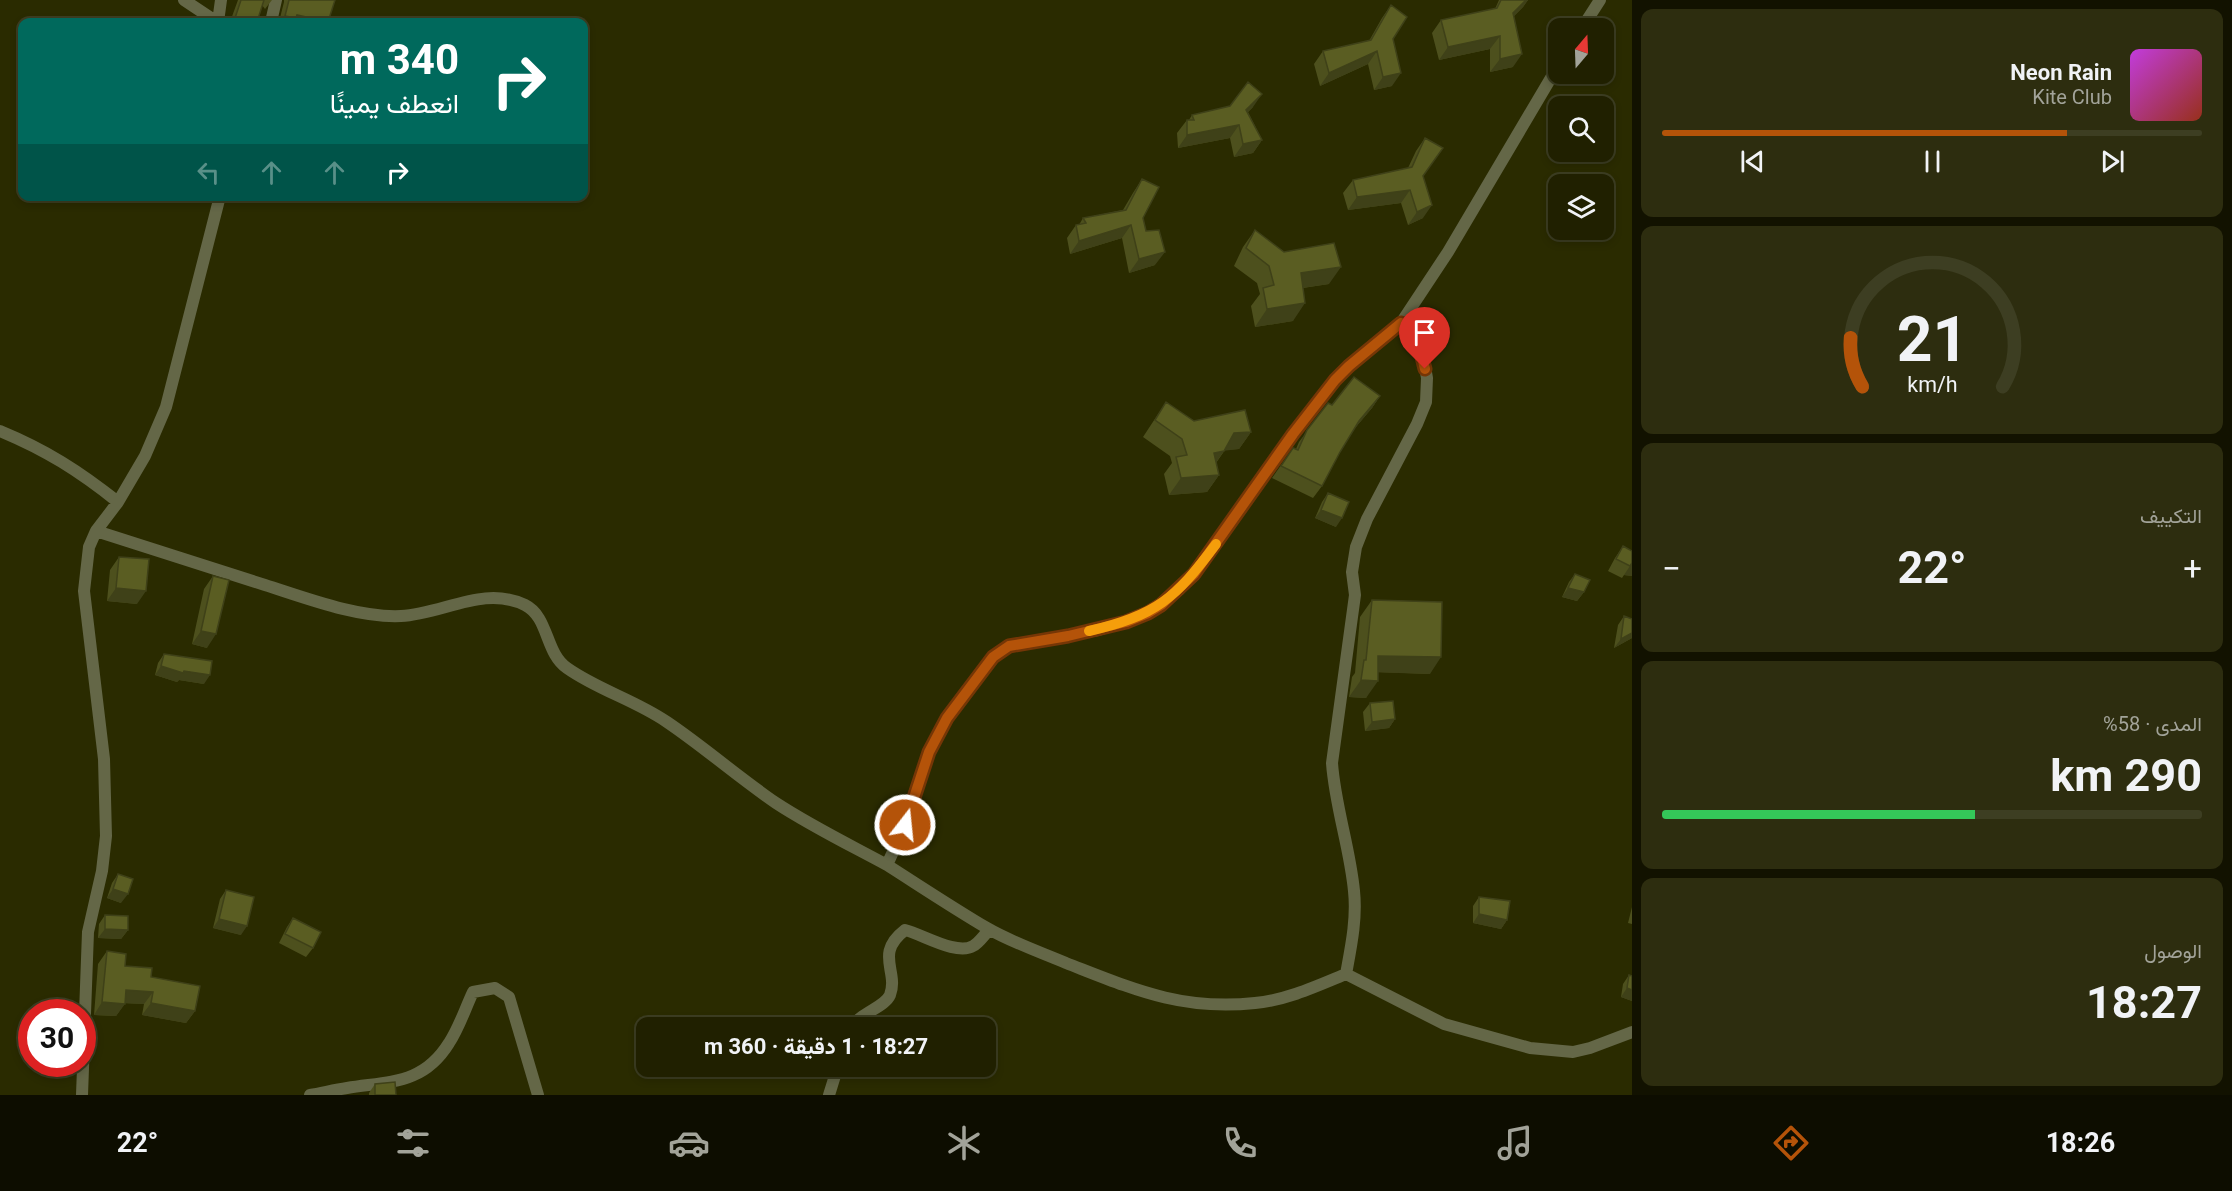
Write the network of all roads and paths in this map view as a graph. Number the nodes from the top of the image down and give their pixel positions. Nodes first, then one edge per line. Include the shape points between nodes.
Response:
1 (184, 0) edge
2 (221, 0) edge
3 (276, 0) edge
4 (1600, 0) edge
5 (212, 18) edge
6 (219, 18) edge
7 (272, 18) edge
8 (1588, 18) edge
9 (1548, 83) edge
10 (219, 201) edge
11 (1401, 323) junction
12 (0, 430) edge
13 (118, 502) junction
14 (96, 531) junction
15 (886, 866) junction
16 (989, 930) junction
17 (1346, 974) junction
18 (861, 1017) edge
19 (1632, 1032) edge
20 (835, 1077) edge
21 (82, 1095) edge
22 (310, 1095) edge
23 (538, 1095) edge
24 (829, 1095) edge

1 - 5 street
2 - 6 street
3 - 7 street
4 - 8 street
9 - 11 street via 1448,252
10 - 13 street via 166,407 145,456
11 - 15 street via 1335,380 1194,574 1161,605 1126,622 1009,646 993,657 947,718 929,752 905,825
11 - 17 street via 1424,361 1426,402 1354,555 1355,595 1332,763 1354,892
12 - 13 street via 37,446 80,472
13 - 14 street
14 - 15 street via 288,592 372,614 417,614 490,597 527,606 537,615 551,650 565,667 666,721 777,803
14 - 21 street via 89,547 84,591 104,759 106,836 88,932
15 - 16 street
16 - 17 street via 1141,992 1180,1001 1255,1003 1299,993
16 - 18 street via 964,949 905,930 888,953 889,998
17 - 19 street via 1444,1024 1530,1048 1573,1052
20 - 24 street
22 - 23 street via 394,1083 418,1074 450,1042 473,992 495,988 509,997

